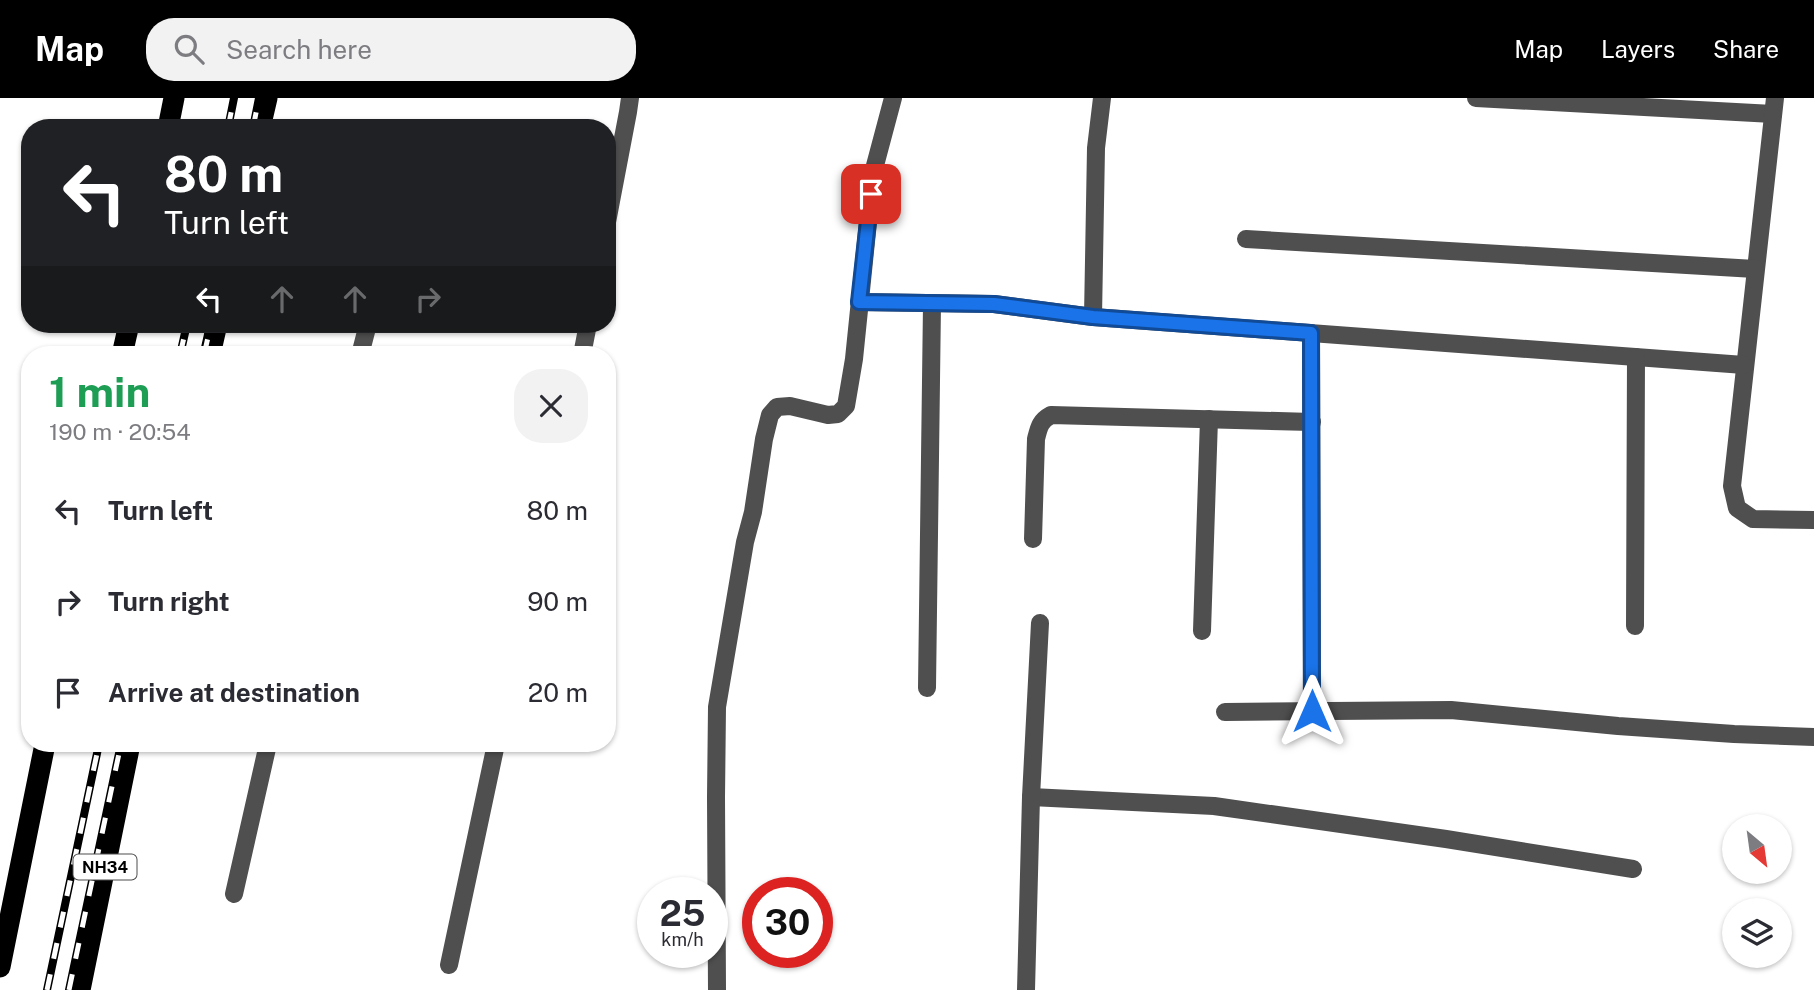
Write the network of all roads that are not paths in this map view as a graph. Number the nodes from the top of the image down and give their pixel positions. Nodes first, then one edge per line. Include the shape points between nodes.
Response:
1 (174, 98) edge
2 (267, 98) edge
3 (630, 98) edge
4 (893, 98) edge
5 (1102, 98) edge
6 (1476, 98) edge
7 (1774, 106) edge
8 (170, 119) edge
9 (262, 119) edge
10 (616, 175) edge
11 (1246, 239) dead end
12 (1755, 269) junction
13 (859, 302) junction
14 (932, 304) junction
15 (1093, 317) junction
16 (1311, 333) junction
17 (1636, 357) junction
18 (1744, 365) junction
19 (1209, 419) junction
20 (1312, 422) junction
21 (1814, 520) edge
22 (1033, 539) dead end
23 (1040, 623) dead end
24 (1635, 626) dead end
25 (1202, 631) dead end
26 (927, 688) dead end
27 (1312, 711) junction
28 (1225, 712) dead end
29 (1814, 737) edge
30 (43, 752) edge
31 (128, 752) edge
32 (266, 752) edge
33 (494, 752) edge
34 (1031, 797) junction
35 (1633, 869) dead end
36 (234, 894) dead end
37 (449, 965) dead end
38 (0, 967) edge
39 (80, 990) edge
40 (717, 990) edge
41 (1026, 990) edge

1 - 8 highway
2 - 9 highway
3 - 10 street
4 - 13 street via 873,173
5 - 15 street via 1096,148
6 - 7 street
7 - 12 street
11 - 12 street
12 - 18 street
13 - 14 street
13 - 40 street via 846,406 838,414 828,415 777,407 764,439 717,706
14 - 15 street via 994,304
14 - 26 street
15 - 16 street
16 - 17 street
16 - 20 street
17 - 18 street
17 - 24 street
18 - 21 street via 1732,486 1737,508 1753,519
19 - 20 street
19 - 22 street via 1051,415 1042,419 1036,439
19 - 25 street
20 - 27 street
23 - 34 street
27 - 28 street
27 - 29 street via 1451,710 1656,729
30 - 38 highway
31 - 39 highway, NH34
32 - 36 street
33 - 37 street
34 - 35 street via 1214,806
34 - 41 street

